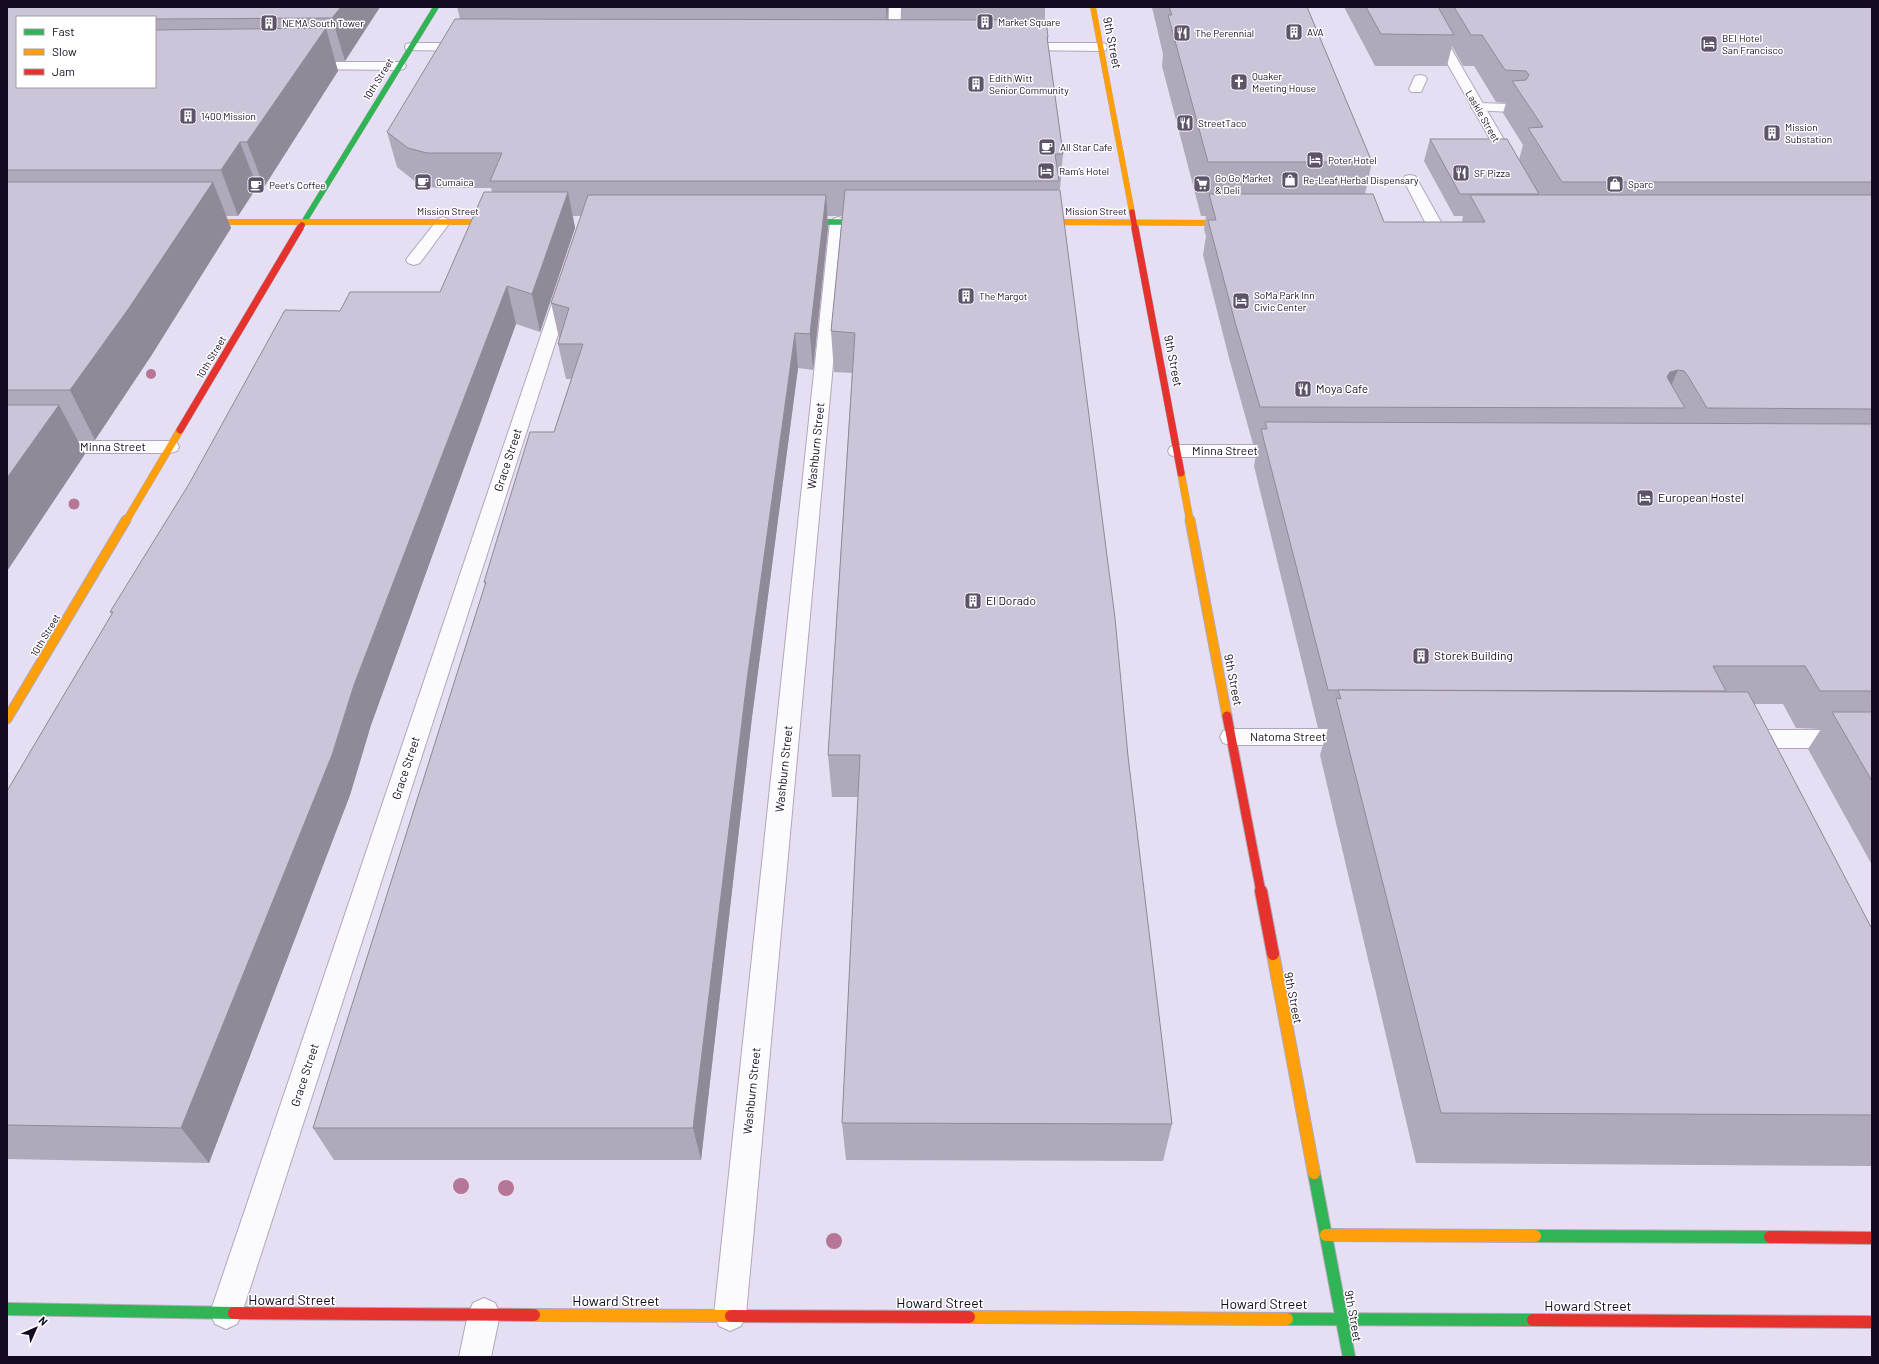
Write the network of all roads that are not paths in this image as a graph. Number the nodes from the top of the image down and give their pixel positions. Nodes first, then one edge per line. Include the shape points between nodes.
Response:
1 (436, 7) edge
2 (895, 7) edge
3 (1093, 7) edge
4 (1429, 22) edge
5 (412, 47) junction
6 (477, 47) edge
7 (878, 47) edge
8 (894, 47) junction
9 (909, 47) edge
10 (1003, 47) edge
11 (1101, 47) junction
12 (294, 66) edge
13 (400, 66) junction
14 (1478, 107) junction
15 (1511, 108) edge
16 (1518, 177) edge
17 (1410, 179) dead end
18 (185, 222) edge
19 (304, 222) junction
20 (443, 222) junction
21 (511, 222) edge
22 (791, 222) edge
23 (838, 222) junction
24 (885, 222) edge
25 (1025, 222) edge
26 (1134, 222) junction
27 (1241, 222) edge
28 (1433, 222) edge
29 (414, 260) dead end
30 (569, 278) edge
31 (7, 446) edge
32 (170, 447) junction
33 (1177, 451) junction
34 (1302, 451) edge
35 (7, 719) edge
36 (1231, 736) junction
37 (1376, 737) edge
38 (1725, 738) edge
39 (1872, 739) edge
40 (1326, 1235) junction
41 (1872, 1238) edge
42 (7, 1309) edge
43 (226, 1313) junction
44 (484, 1314) junction
45 (730, 1316) junction
46 (1342, 1319) junction
47 (1872, 1322) edge
48 (475, 1357) edge
49 (1348, 1357) edge

1 - 5 main road, 10th Street
2 - 8 street
3 - 11 main road, 9th Street
4 - 14 street, Laskie Street
5 - 6 street
5 - 13 main road, 10th Street
7 - 8 street
8 - 9 street
10 - 11 street
11 - 26 main road, 9th Street
12 - 13 street
13 - 19 main road, 10th Street
14 - 15 street
14 - 16 street, Laskie Street
17 - 28 street
18 - 19 main road, Mission Street
19 - 20 main road, Mission Street
19 - 32 main road, 10th Street
20 - 21 main road, Mission Street
20 - 29 street
22 - 23 main road
23 - 24 main road
23 - 45 street, Washburn Street
25 - 26 main road, Mission Street
26 - 27 main road, Mission Street
26 - 33 main road, 9th Street
30 - 43 street, Grace Street
31 - 32 street, Minna Street
32 - 35 main road, 10th Street
33 - 34 street, Minna Street
33 - 36 main road, 9th Street
36 - 37 street, Natoma Street
36 - 40 main road, 9th Street
38 - 39 street
40 - 41 main road
40 - 46 main road, 9th Street
42 - 43 main road, Howard Street
43 - 44 main road, Howard Street
44 - 45 main road, Howard Street
44 - 48 street
45 - 46 main road, Howard Street
46 - 47 main road, Howard Street
46 - 49 main road, 9th Street

